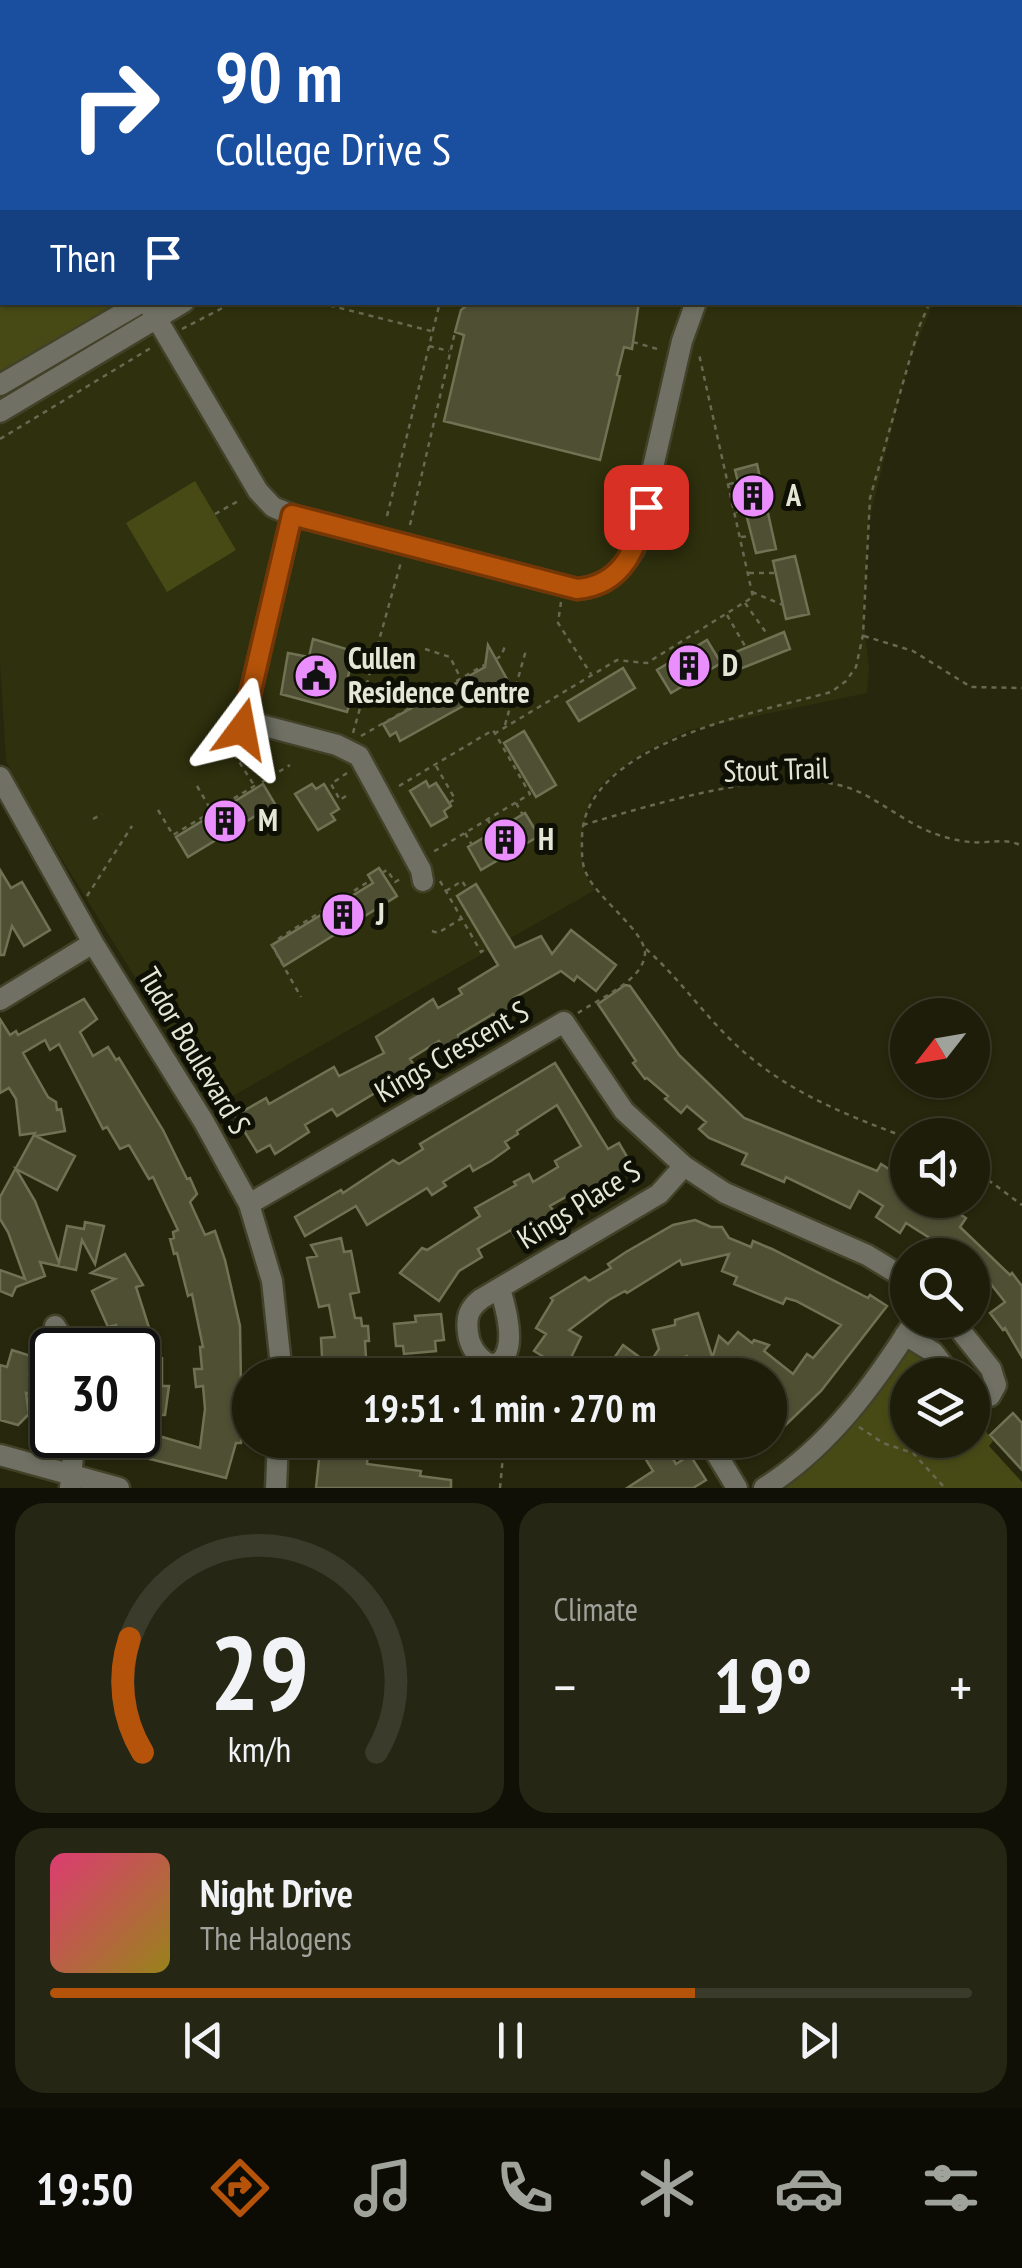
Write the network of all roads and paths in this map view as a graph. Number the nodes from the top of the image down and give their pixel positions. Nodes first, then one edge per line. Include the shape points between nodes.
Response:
1 (228, 305) edge
2 (332, 305) edge
3 (439, 305) edge
4 (695, 305) edge
5 (929, 305) edge
6 (148, 308) edge
7 (432, 332) junction
8 (454, 332) dead end
9 (167, 337) junction
10 (429, 346) junction
11 (450, 352) junction
12 (0, 385) edge
13 (0, 412) edge
14 (0, 439) edge
15 (719, 447) dead end
16 (738, 482) dead end
17 (728, 484) junction
18 (256, 490) junction
19 (745, 510) dead end
20 (734, 512) junction
21 (215, 514) dead end
22 (292, 515) junction
23 (387, 516) dead end
24 (751, 536) dead end
25 (740, 538) junction
26 (405, 545) junction
27 (748, 572) junction
28 (776, 574) dead end
29 (563, 586) junction
30 (752, 592) junction
31 (744, 602) junction
32 (783, 605) dead end
33 (726, 614) junction
34 (767, 634) dead end
35 (863, 635) junction
36 (506, 644) dead end
37 (746, 646) dead end
38 (426, 648) dead end
39 (526, 650) dead end
40 (496, 659) dead end
41 (486, 664) dead end
42 (591, 675) junction
43 (348, 678) dead end
44 (460, 678) junction
45 (367, 684) junction
46 (1022, 688) edge
47 (504, 728) junction
48 (242, 729) junction
49 (494, 734) junction
50 (228, 746) joint
51 (350, 746) junction
52 (290, 765) dead end
53 (435, 765) junction
54 (349, 772) dead end
55 (0, 776) edge
56 (444, 781) junction
57 (262, 782) dead end
58 (438, 785) dead end
59 (197, 786) dead end
60 (399, 786) dead end
61 (346, 796) dead end
62 (340, 800) junction
63 (516, 802) junction
64 (335, 804) dead end
65 (449, 804) dead end
66 (158, 810) dead end
67 (212, 811) junction
68 (102, 814) dead end
69 (523, 815) dead end
70 (93, 819) dead end
71 (488, 819) junction
72 (582, 825) junction
73 (132, 826) dead end
74 (496, 831) dead end
75 (464, 833) junction
76 (472, 845) dead end
77 (1022, 846) edge
78 (424, 858) dead end
79 (382, 873) dead end
80 (423, 877) junction
81 (371, 880) dead end
82 (466, 888) dead end
83 (446, 890) junction
84 (77, 912) junction
85 (465, 916) junction
86 (432, 930) dead end
87 (278, 939) dead end
88 (94, 943) junction
89 (271, 944) dead end
90 (487, 948) dead end
91 (646, 950) junction
92 (301, 997) dead end
93 (0, 1000) edge
94 (564, 1022) junction
95 (890, 1131) edge
96 (684, 1166) junction
97 (990, 1181) edge
98 (249, 1204) junction
99 (1022, 1205) edge
100 (890, 1269) edge
101 (500, 1289) dead end
102 (903, 1338) edge
103 (920, 1338) edge
104 (966, 1338) edge
105 (280, 1358) edge
106 (937, 1358) edge
107 (982, 1358) edge
108 (990, 1368) edge
109 (990, 1396) edge
110 (846, 1417) junction
111 (0, 1454) edge
112 (277, 1458) edge
113 (503, 1458) edge
114 (719, 1458) edge
115 (72, 1482) edge
116 (119, 1488) edge
117 (276, 1488) edge
118 (500, 1488) edge
119 (737, 1488) edge
120 (764, 1488) edge
121 (945, 1488) edge

1 - 9 path
2 - 7 path
3 - 7 path
4 - 29 street via 634,550 603,584
5 - 35 path via 870,498
6 - 9 street
6 - 12 street
6 - 13 street
7 - 10 path
8 - 11 path
9 - 14 path
9 - 18 street
10 - 11 path
10 - 23 path
11 - 26 path
15 - 17 path
16 - 17 path
17 - 20 path
18 - 21 path
18 - 22 street
19 - 20 path
20 - 25 path
22 - 26 street
22 - 48 street
24 - 25 path
25 - 27 path
26 - 29 street
26 - 45 path
27 - 28 path
27 - 30 path
29 - 42 path via 558,622
30 - 31 path
30 - 32 path
31 - 33 path
31 - 34 path
33 - 37 path
33 - 42 path via 647,663 617,660
35 - 46 path via 913,652 971,686
35 - 72 path via 846,682 639,757 597,792
36 - 40 path
38 - 44 path via 450,657
39 - 47 path
41 - 44 path
42 - 47 path
43 - 45 path
44 - 51 path
45 - 51 path
47 - 49 path
48 - 50 street
48 - 51 street via 262,725
49 - 53 path
49 - 63 path via 532,792
50 - 67 path via 255,786
51 - 80 street
52 - 57 path
53 - 56 path
53 - 60 path
54 - 62 path via 328,786
55 - 84 street, Tudor Boulevard S
56 - 58 path
56 - 65 path via 455,800
59 - 67 path
61 - 62 path
62 - 64 path
63 - 69 path
63 - 71 path
66 - 67 path via 173,836
68 - 70 path
71 - 74 path
71 - 75 path
72 - 77 path, Stout Trail via 683,796 828,782 932,833
72 - 91 path via 586,874
73 - 84 path
75 - 76 path
75 - 78 path
79 - 80 path via 388,870 394,882
80 - 83 path
81 - 87 path
82 - 83 path via 462,880
83 - 85 path
84 - 88 street, Tudor Boulevard S
85 - 86 path via 438,933
85 - 90 path via 482,952
88 - 93 street
88 - 98 street, Tudor Boulevard S
89 - 92 path
91 - 94 path via 630,978
91 - 95 path via 732,1041 791,1088
94 - 96 street, Kings Crescent S via 624,1110
94 - 98 street, Kings Crescent S
96 - 100 street, Kings Crescent S via 724,1193
96 - 101 street, Kings Place S via 659,1194
97 - 99 path
98 - 105 street, Tudor Boulevard S via 272,1281
102 - 110 street
103 - 106 street
104 - 107 street
108 - 109 street via 996,1385
110 - 120 street via 819,1448
110 - 121 path via 913,1453
111 - 115 street
112 - 117 street
113 - 118 path
114 - 119 street
115 - 116 street

